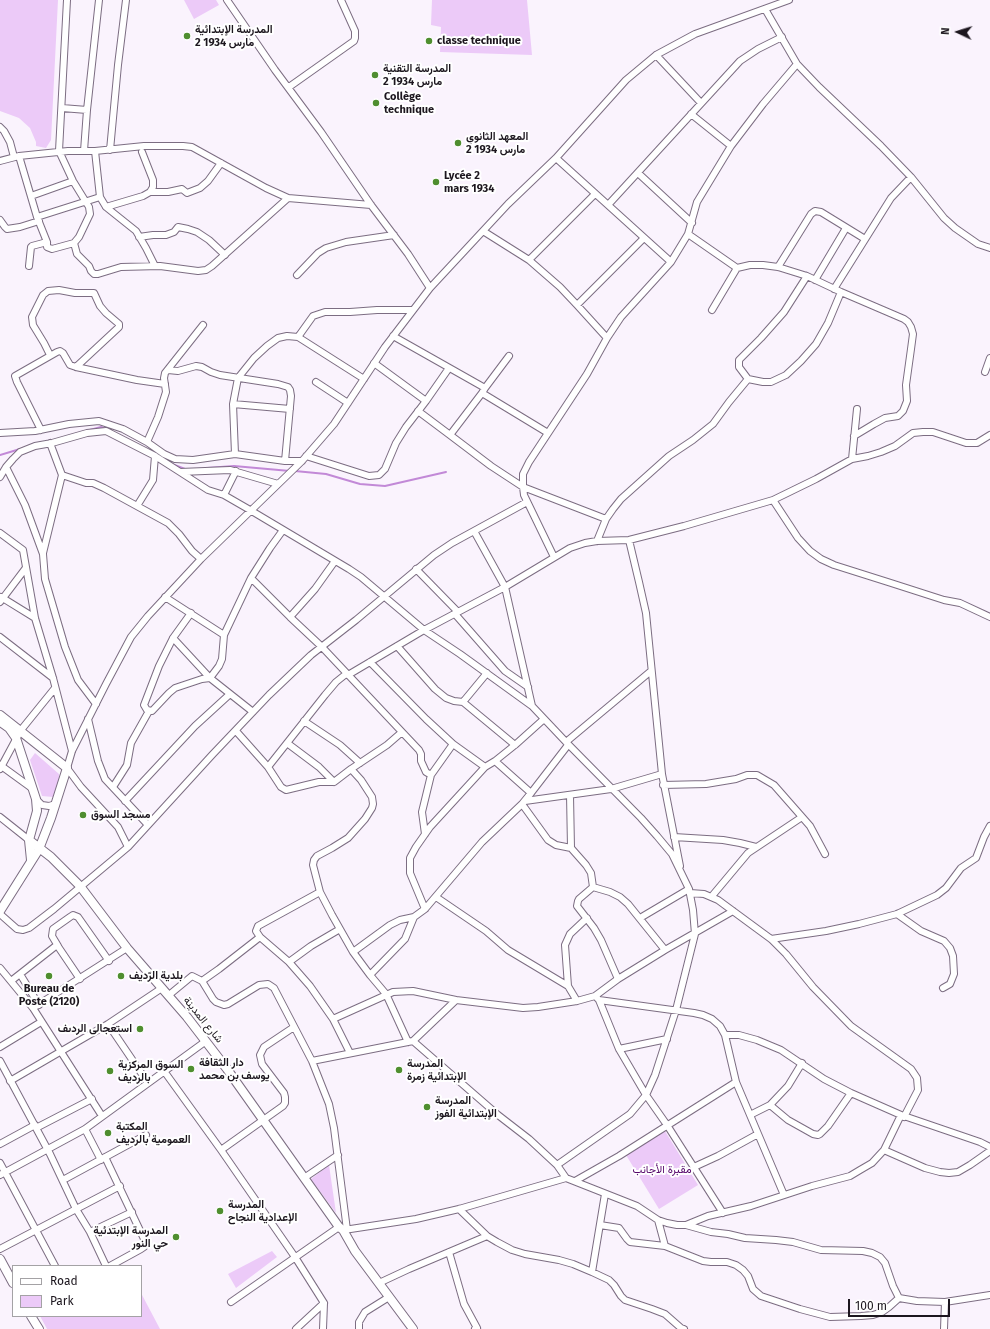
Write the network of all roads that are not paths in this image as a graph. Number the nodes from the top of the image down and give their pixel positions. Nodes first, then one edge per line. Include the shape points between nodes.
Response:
1 (67, 0) edge
2 (99, 0) edge
3 (126, 0) edge
4 (227, 0) edge
5 (342, 0) edge
6 (789, 0) edge
7 (765, 9) junction
8 (782, 37) junction
9 (656, 55) junction
10 (797, 64) junction
11 (288, 87) junction
12 (701, 103) junction
13 (62, 108) junction
14 (87, 110) junction
15 (691, 114) junction
16 (0, 126) edge
17 (731, 146) junction
18 (110, 150) junction
19 (59, 151) junction
20 (84, 151) junction
21 (95, 151) junction
22 (142, 152) dead end
23 (17, 157) junction
24 (556, 158) junction
25 (0, 161) edge
26 (221, 163) junction
27 (638, 173) junction
28 (911, 177) junction
29 (74, 181) junction
30 (150, 192) junction
31 (595, 194) junction
32 (31, 196) junction
33 (100, 197) junction
34 (288, 198) junction
35 (86, 202) junction
36 (371, 205) junction
37 (608, 205) junction
38 (106, 207) junction
39 (38, 219) junction
40 (0, 220) edge
41 (692, 223) junction
42 (846, 228) junction
43 (482, 231) junction
44 (688, 234) junction
45 (394, 236) junction
46 (139, 237) junction
47 (644, 238) junction
48 (865, 239) junction
49 (47, 242) junction
50 (74, 243) junction
51 (990, 248) edge
52 (225, 255) junction
53 (529, 260) junction
54 (671, 262) junction
55 (29, 266) dead end
56 (155, 266) junction
57 (778, 267) junction
58 (737, 268) junction
59 (297, 275) dead end
60 (807, 276) junction
61 (815, 280) junction
62 (430, 288) junction
63 (834, 289) junction
64 (841, 292) junction
65 (577, 305) junction
66 (412, 310) junction
67 (712, 310) dead end
68 (203, 325) dead end
69 (393, 336) junction
70 (298, 337) junction
71 (607, 338) junction
72 (50, 355) junction
73 (509, 356) dead end
74 (990, 358) edge
75 (374, 363) junction
76 (76, 366) junction
77 (449, 368) junction
78 (168, 370) junction
79 (985, 372) dead end
80 (238, 378) junction
81 (364, 378) junction
82 (748, 379) junction
83 (316, 382) dead end
84 (165, 384) junction
85 (483, 390) junction
86 (426, 401) junction
87 (348, 403) junction
88 (233, 404) junction
89 (290, 409) junction
90 (857, 409) dead end
91 (418, 411) junction
92 (41, 430) junction
93 (0, 433) edge
94 (548, 433) junction
95 (450, 435) junction
96 (990, 435) edge
97 (854, 436) junction
98 (147, 442) junction
99 (50, 443) junction
100 (235, 454) junction
101 (155, 456) junction
102 (306, 456) junction
103 (852, 459) junction
104 (285, 461) junction
105 (302, 461) junction
106 (6, 467) junction
107 (236, 471) junction
108 (180, 472) junction
109 (62, 475) junction
110 (0, 476) edge
111 (280, 483) junction
112 (523, 487) junction
113 (224, 495) junction
114 (773, 500) junction
115 (527, 502) junction
116 (138, 506) junction
117 (250, 510) junction
118 (606, 519) junction
119 (283, 530) junction
120 (474, 531) junction
121 (0, 533) edge
122 (597, 540) junction
123 (629, 540) junction
124 (43, 554) junction
125 (554, 556) junction
126 (201, 559) junction
127 (335, 561) junction
128 (25, 569) junction
129 (416, 569) junction
130 (251, 578) junction
131 (505, 587) junction
132 (165, 597) junction
133 (385, 597) junction
134 (1, 599) edge
135 (457, 613) junction
136 (191, 614) junction
137 (290, 617) junction
138 (990, 617) edge
139 (35, 618) junction
140 (424, 630) junction
141 (224, 635) junction
142 (0, 637) edge
143 (173, 638) junction
144 (397, 646) junction
145 (322, 647) junction
146 (370, 662) junction
147 (651, 671) junction
148 (487, 673) junction
149 (347, 674) junction
150 (53, 678) junction
151 (210, 678) junction
152 (528, 687) junction
153 (55, 688) junction
154 (230, 694) junction
155 (463, 702) junction
156 (96, 704) junction
157 (532, 706) junction
158 (149, 712) junction
159 (253, 712) junction
160 (0, 715) edge
161 (544, 719) junction
162 (0, 721) edge
163 (304, 721) junction
164 (87, 722) junction
165 (21, 730) junction
166 (236, 731) junction
167 (402, 732) junction
168 (16, 738) junction
169 (287, 743) junction
170 (453, 744) junction
171 (567, 744) junction
172 (515, 745) junction
173 (72, 751) junction
174 (495, 761) junction
175 (360, 763) junction
176 (1, 767) edge
177 (268, 767) junction
178 (67, 768) junction
179 (485, 768) junction
180 (351, 769) junction
181 (662, 774) junction
182 (431, 776) junction
183 (334, 782) junction
184 (664, 785) junction
185 (113, 787) junction
186 (33, 789) junction
187 (612, 789) junction
188 (531, 793) junction
189 (570, 795) junction
190 (36, 799) junction
191 (126, 801) junction
192 (523, 802) junction
193 (56, 804) junction
194 (0, 817) edge
195 (802, 817) junction
196 (146, 826) junction
197 (990, 826) edge
198 (425, 834) junction
199 (674, 837) junction
200 (29, 840) junction
201 (129, 845) junction
202 (756, 847) junction
203 (571, 848) junction
204 (39, 849) junction
205 (825, 854) dead end
206 (31, 860) junction
207 (681, 873) junction
208 (80, 886) junction
209 (593, 887) junction
210 (690, 891) junction
211 (320, 892) junction
212 (712, 896) junction
213 (436, 897) junction
214 (425, 909) junction
215 (0, 911) edge
216 (733, 911) junction
217 (0, 914) edge
218 (897, 914) junction
219 (414, 917) junction
220 (586, 918) junction
221 (640, 918) junction
222 (340, 929) junction
223 (695, 934) junction
224 (259, 938) junction
225 (771, 939) junction
226 (58, 946) junction
227 (127, 948) junction
228 (665, 950) junction
229 (354, 952) junction
230 (109, 960) junction
231 (289, 962) junction
232 (0, 968) edge
233 (20, 974) junction
234 (370, 975) junction
235 (80, 979) junction
236 (618, 979) junction
237 (11, 981) junction
238 (202, 981) junction
239 (568, 986) junction
240 (162, 988) junction
241 (943, 988) dead end
242 (386, 994) junction
243 (168, 995) junction
244 (597, 998) junction
245 (456, 1000) junction
246 (577, 1001) junction
247 (36, 1007) junction
248 (676, 1010) junction
249 (333, 1019) junction
250 (41, 1022) junction
251 (108, 1024) junction
252 (294, 1027) junction
253 (725, 1035) junction
254 (667, 1039) junction
255 (206, 1041) junction
256 (410, 1041) junction
257 (0, 1047) edge
258 (620, 1049) junction
259 (61, 1051) junction
260 (347, 1053) junction
261 (312, 1061) junction
262 (802, 1063) junction
263 (1, 1066) edge
264 (164, 1072) junction
265 (10, 1081) junction
266 (736, 1082) junction
267 (148, 1083) junction
268 (851, 1093) junction
269 (646, 1095) junction
270 (92, 1099) junction
271 (770, 1105) junction
272 (750, 1115) junction
273 (102, 1116) junction
274 (902, 1116) junction
275 (264, 1120) junction
276 (667, 1125) junction
277 (35, 1127) junction
278 (85, 1129) junction
279 (758, 1134) junction
280 (146, 1135) dead end
281 (0, 1144) edge
282 (990, 1147) edge
283 (48, 1149) junction
284 (221, 1150) junction
285 (884, 1150) junction
286 (990, 1151) edge
287 (338, 1155) junction
288 (103, 1159) junction
289 (0, 1163) edge
290 (557, 1165) junction
291 (694, 1167) junction
292 (3, 1174) edge
293 (304, 1178) junction
294 (566, 1178) junction
295 (63, 1180) junction
296 (575, 1181) junction
297 (120, 1186) junction
298 (605, 1194) junction
299 (784, 1195) junction
300 (76, 1209) junction
301 (459, 1209) junction
302 (132, 1212) junction
303 (723, 1213) junction
304 (658, 1220) junction
305 (600, 1225) junction
306 (686, 1225) junction
307 (343, 1229) junction
308 (35, 1230) junction
309 (90, 1232) junction
310 (487, 1236) junction
311 (665, 1246) junction
312 (0, 1249) edge
313 (449, 1252) junction
314 (295, 1257) junction
315 (0, 1259) edge
316 (54, 1265) edge
317 (106, 1265) edge
318 (112, 1265) edge
319 (592, 1272) junction
320 (12, 1281) edge
321 (379, 1283) junction
322 (990, 1295) edge
323 (389, 1297) junction
324 (898, 1298) junction
325 (232, 1302) dead end
326 (945, 1302) junction
327 (324, 1303) junction
328 (32, 1317) edge
329 (38, 1329) edge
330 (296, 1329) edge
331 (323, 1329) edge
332 (359, 1329) edge
333 (413, 1329) edge
334 (477, 1329) edge
335 (684, 1329) edge
336 (944, 1329) edge

1 - 13 street
2 - 14 street
3 - 18 street
4 - 11 street
5 - 11 street via 356,38
6 - 7 street
7 - 8 street
7 - 9 street via 695,34
8 - 10 street
8 - 12 street via 740,61
9 - 12 street
9 - 24 street via 626,80
10 - 17 street
10 - 28 street
11 - 36 street
12 - 15 street
13 - 14 street
13 - 19 street
14 - 20 street
15 - 17 street
15 - 27 street
16 - 23 street
17 - 41 street via 697,202
18 - 21 street
18 - 26 street via 144,146 183,146
19 - 20 street
19 - 23 street
19 - 29 street
20 - 21 street
21 - 33 street
22 - 30 street via 153,180
23 - 25 street
23 - 32 street
24 - 31 street
24 - 43 street
26 - 30 street via 200,188 187,193 182,189
26 - 34 street
27 - 37 street
27 - 41 street
28 - 48 street via 891,198
28 - 51 street via 955,228 978,244
29 - 32 street
29 - 35 street
30 - 38 street
31 - 37 street
31 - 53 street
32 - 39 street
33 - 35 street
33 - 38 street
34 - 36 street
34 - 52 street
35 - 39 street
35 - 50 street via 90,214
36 - 45 street
37 - 47 street
38 - 46 street
39 - 40 street via 20,227 7,229
39 - 49 street
41 - 44 street
42 - 48 street
42 - 57 street via 821,212 813,212
42 - 61 street
43 - 53 street
43 - 62 street
44 - 54 street
44 - 58 street
45 - 59 street via 346,242 326,248
45 - 62 street
46 - 52 street via 166,235 178,227 188,229 209,240
46 - 56 street
47 - 54 street
47 - 65 street
48 - 63 street
49 - 50 street via 46,247 52,250
49 - 55 street via 31,247
50 - 56 street via 77,254 94,274 121,267
52 - 56 street via 206,270
53 - 65 street
54 - 71 street via 628,308
57 - 58 street via 750,265
57 - 60 street
58 - 67 street
60 - 61 street
60 - 82 street via 784,312 739,360 739,367
61 - 63 street
62 - 66 street
63 - 64 street
64 - 82 street via 816,344 801,361 786,375 771,382
64 - 97 street via 904,319 913,334 906,385 907,402 903,411 898,416 885,418
65 - 71 street
66 - 69 street
66 - 70 street via 325,312 313,316
68 - 78 street
69 - 75 street
69 - 77 street
70 - 80 street via 278,338 254,358
70 - 81 street
71 - 94 street via 587,374
72 - 76 street via 63,353 70,365
72 - 76 street via 33,325 32,317 44,295 48,291 59,290 94,293 100,306 119,326
72 - 92 street via 15,376
73 - 85 street
74 - 79 street
75 - 81 street
75 - 86 street
76 - 84 street
77 - 85 street
77 - 86 street
78 - 80 street via 178,371 202,366 211,372
78 - 84 street via 164,378
80 - 88 street
80 - 89 street via 288,387 291,396
81 - 87 street
82 - 118 street via 713,424 669,456 631,489
83 - 87 street
84 - 98 street via 166,392
85 - 94 street
85 - 95 street
86 - 91 street
87 - 102 street via 334,424
88 - 89 street
88 - 100 street
89 - 104 street
90 - 97 street
91 - 95 street
91 - 102 street via 402,433 385,469 379,475 369,476
92 - 93 street
92 - 98 street via 99,421 123,429
94 - 112 street via 523,474
95 - 112 street
96 - 103 street via 977,443 966,443 933,432 918,432 881,452
97 - 103 street
98 - 100 street via 164,454 183,460
99 - 101 street via 87,433 106,431
99 - 106 street via 20,452
99 - 109 street
100 - 104 street
101 - 108 street
101 - 116 street via 153,480
102 - 105 street
103 - 114 street
104 - 105 street
105 - 111 street
106 - 110 street
106 - 124 street via 25,505
107 - 108 street
107 - 111 street
107 - 113 street
108 - 113 street via 208,490
109 - 116 street via 93,483
109 - 124 street
111 - 117 street
112 - 115 street
112 - 118 street
113 - 117 street
114 - 123 street
114 - 138 street via 798,538 821,559 960,604
115 - 120 street
115 - 125 street
116 - 126 street via 168,523
117 - 119 street
117 - 126 street
118 - 122 street
119 - 127 street
119 - 130 street
120 - 129 street
120 - 131 street
121 - 128 street via 23,550
122 - 123 street
122 - 125 street
123 - 147 street via 646,613
124 - 156 street via 45,579 65,647 78,680
125 - 131 street
126 - 132 street
127 - 133 street via 361,577
127 - 137 street
128 - 134 street
128 - 139 street
129 - 133 street
129 - 135 street
130 - 137 street
130 - 141 street
131 - 135 street
131 - 152 street
132 - 136 street
132 - 156 street via 131,637
133 - 140 street
133 - 145 street
134 - 139 street
135 - 140 street
135 - 152 street via 505,671
136 - 141 street
136 - 143 street
137 - 145 street
139 - 150 street
140 - 144 street
140 - 148 street
141 - 151 street via 222,660
142 - 150 street
143 - 151 street
143 - 158 street via 144,705
144 - 146 street
144 - 155 street via 435,689 446,698
145 - 149 street
145 - 159 street via 301,663
146 - 149 street
146 - 170 street
147 - 171 street
147 - 181 street
148 - 155 street
148 - 157 street
149 - 163 street via 336,682
149 - 167 street
150 - 153 street
151 - 154 street
151 - 158 street via 172,690 152,712
152 - 157 street
153 - 165 street
153 - 173 street
154 - 159 street
154 - 191 street via 195,726
155 - 172 street
156 - 164 street
157 - 161 street
158 - 185 street via 131,743 127,765
159 - 166 street
160 - 165 street
161 - 171 street
161 - 172 street
162 - 168 street
163 - 169 street
163 - 175 street via 340,745
164 - 173 street
164 - 185 street via 99,766 105,779
165 - 168 street
165 - 178 street
166 - 177 street
166 - 196 street
167 - 175 street
167 - 182 street via 419,750 426,772
168 - 176 street
168 - 186 street
169 - 177 street
169 - 183 street
170 - 179 street
170 - 182 street
171 - 187 street
171 - 188 street
172 - 174 street
173 - 178 street
174 - 179 street
174 - 188 street
175 - 180 street
176 - 186 street
177 - 183 street via 281,787 286,790 319,782
178 - 193 street
178 - 201 street via 118,827
179 - 198 street
180 - 183 street
180 - 211 street via 372,797 372,808 348,838 314,860
181 - 184 street
181 - 187 street
182 - 198 street via 422,812
184 - 195 street via 706,784 757,775 774,785
184 - 199 street
185 - 191 street
186 - 190 street
187 - 189 street
187 - 207 street via 672,854
188 - 192 street
189 - 192 street
189 - 203 street
190 - 193 street via 42,806
190 - 200 street via 37,811
191 - 196 street
192 - 203 street via 548,840 556,845
192 - 213 street via 482,842
193 - 204 street
194 - 200 street
195 - 202 street
195 - 205 street via 817,836
196 - 201 street
197 - 218 street via 976,858 961,868 946,888
198 - 214 street via 410,858 410,873
199 - 202 street via 723,840
199 - 207 street
200 - 204 street, شارع المدينة
200 - 206 street
201 - 208 street
202 - 212 street via 740,861
203 - 209 street via 591,873
204 - 206 street
204 - 208 street, شارع المدينة via 51,857
206 - 215 street
207 - 210 street
208 - 217 street via 26,930 17,929
208 - 227 street, شارع المدينة
209 - 220 street via 578,901 577,906
209 - 221 street via 620,897
210 - 212 street
210 - 221 street
210 - 223 street
211 - 222 street
211 - 224 street via 258,926 256,931
212 - 216 street
213 - 214 street
213 - 239 street via 486,931 508,950
214 - 219 street
216 - 223 street
216 - 225 street
218 - 225 street via 826,932
218 - 241 street via 921,931 944,941 950,948 954,974 950,984
219 - 229 street via 400,920
219 - 234 street via 406,939
220 - 236 street via 601,940
220 - 239 street via 570,934 565,945
221 - 228 street
222 - 229 street
222 - 231 street
223 - 228 street
223 - 248 street
224 - 231 street
224 - 238 street
225 - 274 street via 813,988 851,1026 912,1069 919,1084 918,1090
226 - 230 street via 52,936 53,929 70,917 78,917
226 - 233 street
226 - 235 street
227 - 230 street
227 - 240 street, شارع المدينة
228 - 236 street
229 - 234 street
230 - 235 street
231 - 249 street
232 - 237 street
233 - 237 street
233 - 247 street
234 - 242 street
235 - 247 street
236 - 244 street
237 - 247 street
238 - 243 street via 192,976
238 - 252 street via 213,999 224,1005 259,985 271,985
239 - 246 street
240 - 243 street, شارع المدينة
240 - 251 street
242 - 245 street via 413,991
242 - 249 street
242 - 256 street
243 - 255 street, شارع المدينة
244 - 246 street
244 - 248 street
244 - 258 street
245 - 246 street via 523,1008
245 - 256 street
247 - 250 street
248 - 253 street via 703,1015 720,1026
248 - 254 street
249 - 260 street
250 - 257 street
250 - 259 street
251 - 259 street
251 - 267 street
252 - 261 street
252 - 275 street via 264,1048 260,1055 262,1064 285,1097 283,1106
253 - 262 street via 757,1040 781,1050
253 - 266 street
254 - 258 street
254 - 269 street
255 - 264 street
255 - 275 street, شارع المدينة
256 - 260 street
256 - 290 street
258 - 269 street
259 - 265 street
259 - 270 street
260 - 261 street
261 - 287 street via 329,1104
262 - 268 street via 824,1079
262 - 271 street via 788,1086
263 - 265 street
264 - 267 street
264 - 284 street
265 - 277 street
266 - 272 street
266 - 276 street
267 - 273 street
268 - 271 street via 828,1126 818,1135 788,1120
268 - 274 street
269 - 276 street
269 - 290 street via 630,1114
270 - 273 street
270 - 277 street
271 - 272 street
272 - 279 street
273 - 278 street
274 - 282 street
274 - 285 street
275 - 284 street
275 - 293 street, شارع المدينة
276 - 291 street
276 - 296 street
277 - 281 street
277 - 283 street
278 - 283 street
278 - 288 street
279 - 291 street
279 - 299 street
280 - 288 street
283 - 292 street
283 - 295 street
284 - 314 street
285 - 286 street via 925,1168 948,1173 958,1172
285 - 299 street via 872,1163 850,1176
287 - 293 street
287 - 307 street
288 - 295 street
288 - 297 street
289 - 292 street
290 - 294 street
291 - 303 street
292 - 308 street
293 - 307 street, شارع المدينة
294 - 296 street
294 - 301 street
295 - 300 street
296 - 298 street
297 - 300 street
297 - 302 street
298 - 304 street via 637,1206
298 - 305 street
299 - 303 street
300 - 308 street
300 - 309 street
301 - 307 street via 416,1219
301 - 310 street
302 - 309 street
302 - 318 street via 144,1236 145,1244 141,1249
303 - 306 street
304 - 306 street via 677,1226
304 - 311 street
305 - 311 street via 619,1228 627,1239 633,1242
305 - 319 street
306 - 324 street via 745,1238 787,1241 821,1250 872,1253 880,1257 884,1263
307 - 314 street
307 - 321 street, شارع المدينة via 354,1251
308 - 312 street
308 - 316 street
309 - 317 street
310 - 313 street
310 - 319 street via 512,1250 559,1260
311 - 324 street via 703,1261 736,1265 748,1276 753,1288 761,1296 830,1317 873,1315 882,1312
313 - 321 street
313 - 334 street via 464,1304
314 - 325 street
314 - 327 street
315 - 320 street
319 - 335 street via 609,1280 625,1300 665,1314
321 - 323 street, شارع المدينة
322 - 326 street
323 - 332 street via 365,1312 359,1322
323 - 333 street, شارع المدينة
324 - 326 street
326 - 336 street
327 - 330 street
327 - 331 street
328 - 329 street

